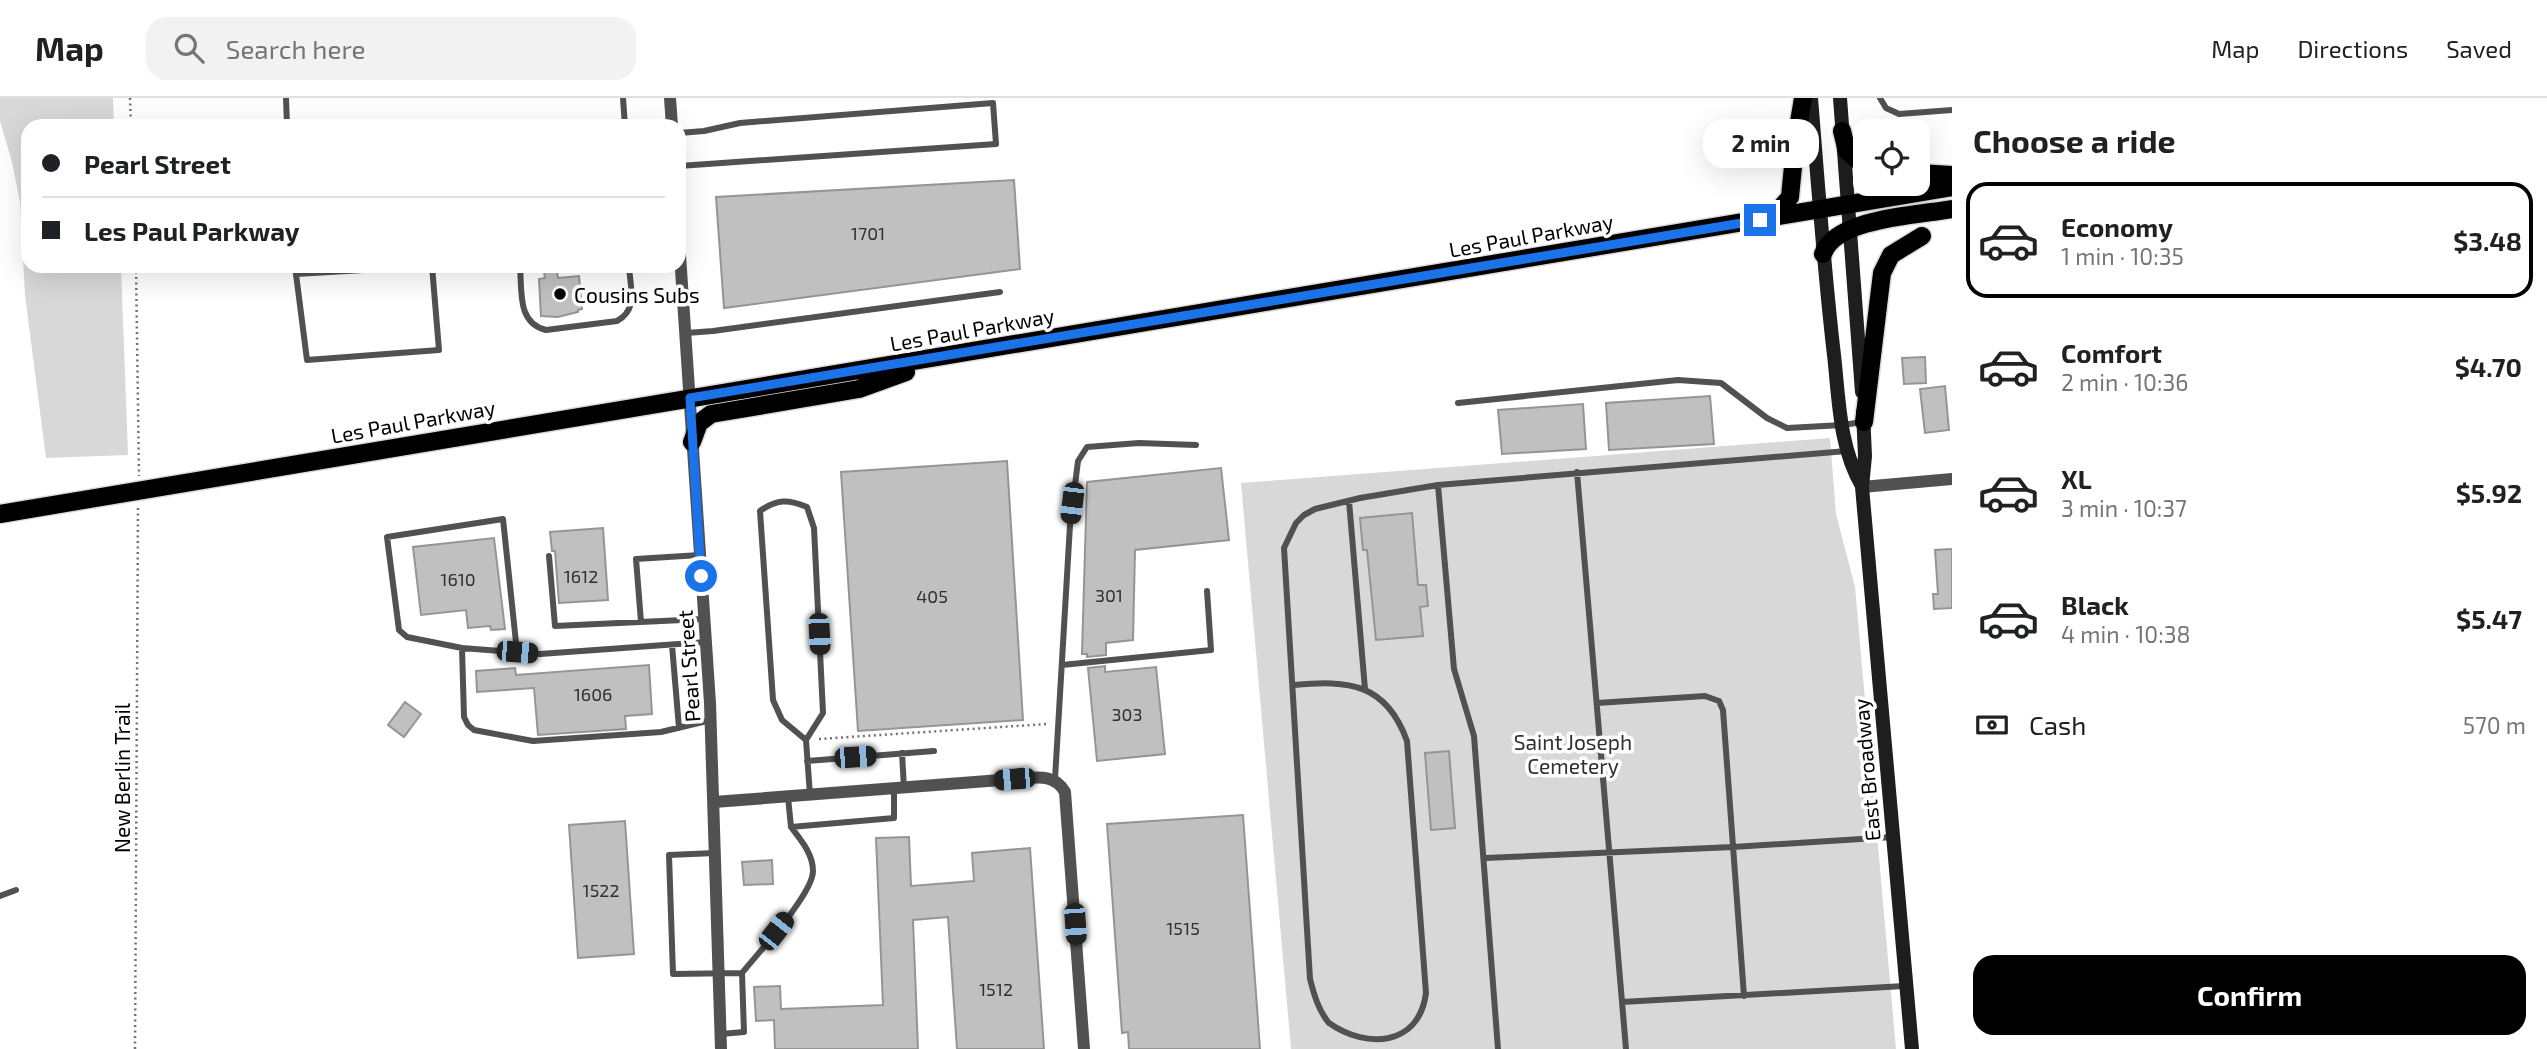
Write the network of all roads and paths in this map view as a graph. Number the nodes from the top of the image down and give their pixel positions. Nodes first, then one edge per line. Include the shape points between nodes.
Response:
1 (130, 98) edge
2 (286, 98) edge
3 (623, 98) edge
4 (670, 98) edge
5 (1803, 98) edge
6 (1811, 98) edge
7 (1840, 98) edge
8 (1880, 98) edge
9 (1952, 110) edge
10 (131, 119) edge
11 (287, 119) edge
12 (624, 119) edge
13 (671, 119) edge
14 (1842, 131) junction
15 (686, 132) edge
16 (1853, 156) edge
17 (686, 166) edge
18 (1930, 174) edge
19 (1952, 175) edge
20 (1952, 187) edge
21 (1846, 205) junction
22 (1820, 209) junction
23 (1952, 209) edge
24 (1760, 220) junction
25 (1849, 230) junction
26 (1922, 236) dead end
27 (1823, 254) junction
28 (136, 273) edge
29 (313, 273) edge
30 (433, 273) edge
31 (521, 273) edge
32 (630, 273) edge
33 (681, 273) edge
34 (296, 274) joint
35 (1000, 292) dead end
36 (685, 333) junction
37 (956, 355) junction
38 (690, 398) junction
39 (1458, 403) dead end
40 (1864, 422) junction
41 (1843, 425) junction
42 (692, 442) junction
43 (1196, 445) dead end
44 (1847, 451) junction
45 (1577, 472) junction
46 (139, 478) dead end
47 (1952, 479) edge
48 (1438, 485) junction
49 (1862, 487) junction
50 (1349, 501) junction
51 (138, 507) dead end
52 (0, 514) edge
53 (700, 555) junction
54 (549, 556) dead end
55 (1207, 591) dead end
56 (704, 619) junction
57 (641, 622) junction
58 (706, 642) junction
59 (671, 645) junction
60 (462, 648) junction
61 (517, 652) junction
62 (1062, 665) junction
63 (1294, 685) junction
64 (1365, 689) junction
65 (1597, 704) junction
66 (711, 720) junction
67 (1035, 725) dead end
68 (678, 728) junction
69 (806, 740) junction
70 (934, 751) dead end
71 (902, 753) junction
72 (807, 761) junction
73 (1055, 779) junction
74 (899, 788) junction
75 (810, 795) junction
76 (788, 797) junction
77 (714, 802) junction
78 (791, 827) junction
79 (1893, 837) junction
80 (1733, 847) junction
81 (715, 853) junction
82 (1609, 853) junction
83 (1485, 858) junction
84 (16, 890) dead end
85 (0, 897) edge
86 (742, 973) junction
87 (719, 974) junction
88 (1906, 986) junction
89 (1744, 996) junction
90 (1622, 1002) junction
91 (721, 1034) junction
92 (135, 1049) edge
93 (721, 1049) edge
94 (1084, 1049) edge
95 (1498, 1049) edge
96 (1626, 1049) edge
97 (1912, 1049) edge

1 - 10 path
2 - 11 lane
3 - 12 lane
4 - 13 street
5 - 24 main road via 1790,197 1778,211
6 - 22 main road, East Broadway
7 - 14 main road, East Broadway
8 - 9 lane via 1886,108 1899,114
14 - 16 main road
14 - 21 main road, East Broadway
15 - 17 lane via 740,123 993,103 996,144
18 - 19 main road
20 - 21 main road, Les Paul Parkway
21 - 22 main road, Les Paul Parkway
21 - 25 main road, East Broadway
22 - 24 main road, Les Paul Parkway
22 - 27 main road, East Broadway
23 - 25 main road
24 - 37 main road, Les Paul Parkway
25 - 27 main road via 1829,241
25 - 40 main road, East Broadway
26 - 40 main road via 1891,255 1882,273
27 - 41 main road, East Broadway
28 - 46 path
29 - 34 lane
30 - 34 lane via 439,350 307,360
31 - 32 lane via 524,313 537,328 546,330 627,316 632,305
33 - 36 street, Pearl Street
35 - 36 lane
36 - 38 street, Pearl Street
37 - 38 main road, Les Paul Parkway
37 - 42 main road via 859,389 711,414 699,423
38 - 42 street, Pearl Street
38 - 52 main road, Les Paul Parkway
39 - 41 lane via 1678,380 1721,383 1787,428
40 - 41 lane
40 - 49 main road, East Broadway
41 - 44 main road, East Broadway
42 - 53 street, Pearl Street
43 - 62 lane via 1087,447 1078,461
44 - 45 lane
44 - 49 main road, East Broadway
45 - 48 lane
45 - 65 lane
47 - 49 street
48 - 50 lane
48 - 83 lane via 1454,669 1474,736
49 - 79 main road, East Broadway
50 - 63 lane via 1304,515 1284,548
50 - 64 lane
51 - 92 path, New Berlin Trail
53 - 56 street, Pearl Street
53 - 57 lane via 636,559
54 - 57 lane via 555,626
55 - 62 lane via 1211,650
56 - 57 lane
56 - 58 street, Pearl Street
58 - 59 lane
58 - 66 street, Pearl Street
59 - 61 lane
59 - 68 lane
60 - 61 lane
60 - 61 lane via 407,637 399,631 387,537 503,519
60 - 68 lane via 464,717 474,730 533,741
62 - 73 lane
63 - 64 lane via 1336,682
63 - 64 lane via 1310,979 1328,1022 1344,1036 1381,1046 1399,1041 1414,1027 1424,1010 1426,973 1407,741 1392,711
65 - 80 lane via 1705,696 1719,701
65 - 82 lane
66 - 68 lane
66 - 77 street, Pearl Street
67 - 69 path
69 - 69 lane via 782,720 774,700 760,511 772,502 791,500 807,507 814,528 823,713
69 - 72 lane
70 - 71 lane
71 - 72 lane
71 - 74 lane
72 - 75 lane
73 - 74 street
73 - 94 street via 1065,792
74 - 75 street
74 - 78 lane via 894,818
75 - 76 street
76 - 77 street
76 - 78 lane
77 - 81 street, Pearl Street
78 - 86 lane via 807,849 813,870 809,889
79 - 80 lane
79 - 88 main road, East Broadway
80 - 82 lane
80 - 89 lane
81 - 87 street, Pearl Street
81 - 87 lane via 669,855 673,974
82 - 83 lane
82 - 90 lane
83 - 95 lane
84 - 85 lane
86 - 87 lane
86 - 91 lane via 744,1032
87 - 91 street, Pearl Street
88 - 89 lane
88 - 97 main road, East Broadway
89 - 90 lane
90 - 96 lane
91 - 93 street, Pearl Street

